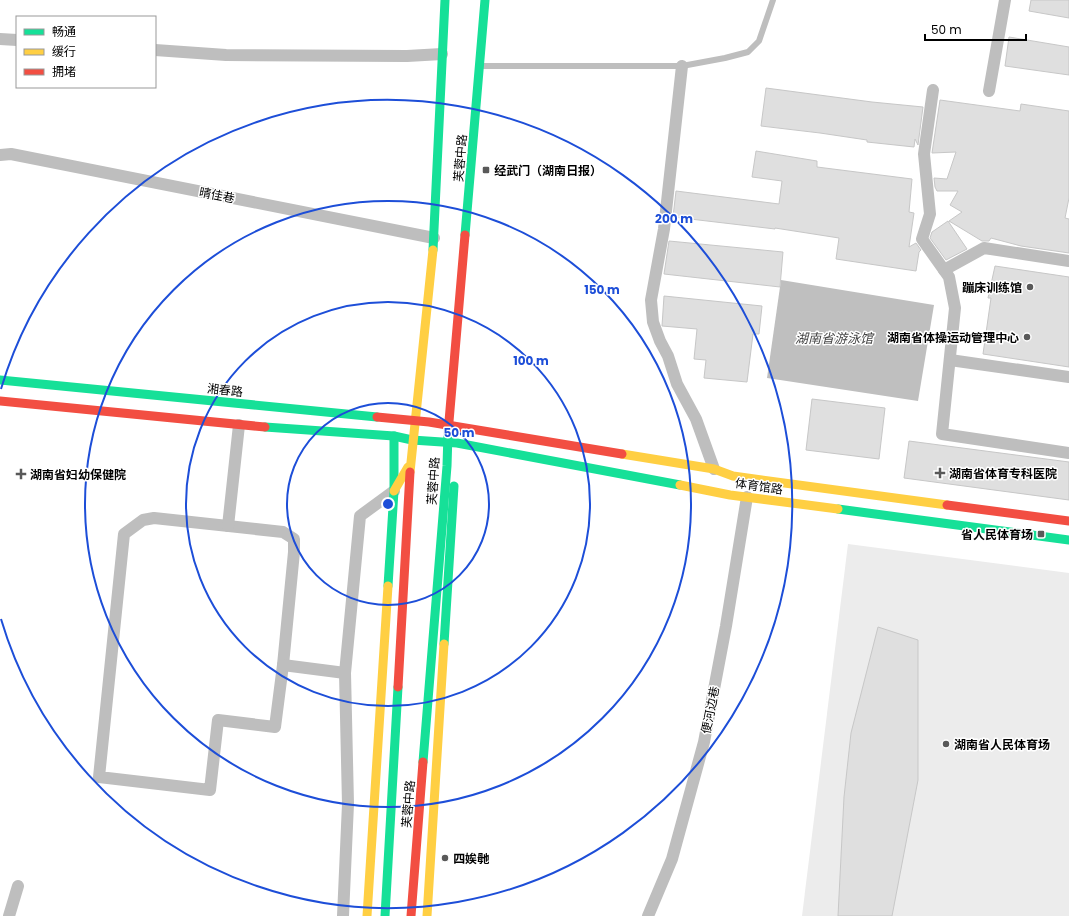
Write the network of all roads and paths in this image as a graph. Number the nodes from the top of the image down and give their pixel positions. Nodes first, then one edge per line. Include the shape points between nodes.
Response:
1 (445, 0) edge
2 (485, 0) edge
3 (773, 0) edge
4 (1005, 0) edge
5 (0, 39) edge
6 (16, 40) edge
7 (156, 50) edge
8 (442, 54) junction
9 (480, 66) junction
10 (682, 66) junction
11 (933, 90) dead end
12 (989, 91) dead end
13 (0, 155) edge
14 (434, 238) junction
15 (1069, 261) edge
16 (944, 270) junction
17 (950, 360) junction
18 (1069, 377) edge
19 (0, 380) edge
20 (0, 400) edge
21 (414, 422) junction
22 (239, 425) junction
23 (448, 425) junction
24 (394, 436) junction
25 (412, 440) junction
26 (452, 443) junction
27 (1069, 453) edge
28 (410, 463) junction
29 (714, 469) junction
30 (394, 491) junction
31 (747, 497) junction
32 (1069, 521) edge
33 (228, 526) junction
34 (1069, 540) edge
35 (283, 665) junction
36 (345, 673) junction
37 (18, 886) dead end
38 (8, 916) edge
39 (343, 916) edge
40 (367, 916) edge
41 (385, 916) edge
42 (411, 916) edge
43 (427, 916) edge
44 (648, 916) edge

1 - 8 street, 芙蓉中路
2 - 9 street, 芙蓉中路
3 - 10 lane via 759,41 748,52
4 - 12 street
5 - 6 street
7 - 8 street via 226,55
8 - 14 street, 芙蓉中路
9 - 10 lane
9 - 23 street, 芙蓉中路
10 - 29 street via 664,229 651,300 653,322 660,341 677,384 696,419
11 - 16 street via 924,154 930,214 922,239
13 - 14 street, 晴佳巷 via 11,154
14 - 21 street, 芙蓉中路
15 - 16 street via 984,248
16 - 17 street via 949,277 955,308
17 - 18 street
17 - 27 street via 942,434
19 - 21 street, 湘春路
20 - 22 street
21 - 23 street, 湘春路
21 - 25 street, 芙蓉中路
22 - 24 street
22 - 33 street
23 - 26 street, 芙蓉中路
23 - 29 street, 体育馆路
24 - 25 street
24 - 30 street
25 - 26 street
25 - 28 street, 芙蓉中路
26 - 31 street, 体育馆路
26 - 42 street, 芙蓉中路
26 - 43 street, 芙蓉中路
28 - 30 street
28 - 41 street, 芙蓉中路
29 - 32 street, 体育馆路 via 732,476
30 - 36 street via 360,516
30 - 40 street
31 - 34 street, 体育馆路
31 - 44 street, 便河边巷 via 704,742 672,859
33 - 35 street via 282,532 294,539
33 - 35 street via 154,518 143,520 124,534 98,777 210,790 218,720 275,727
35 - 36 street
36 - 39 street via 348,804
37 - 38 street

